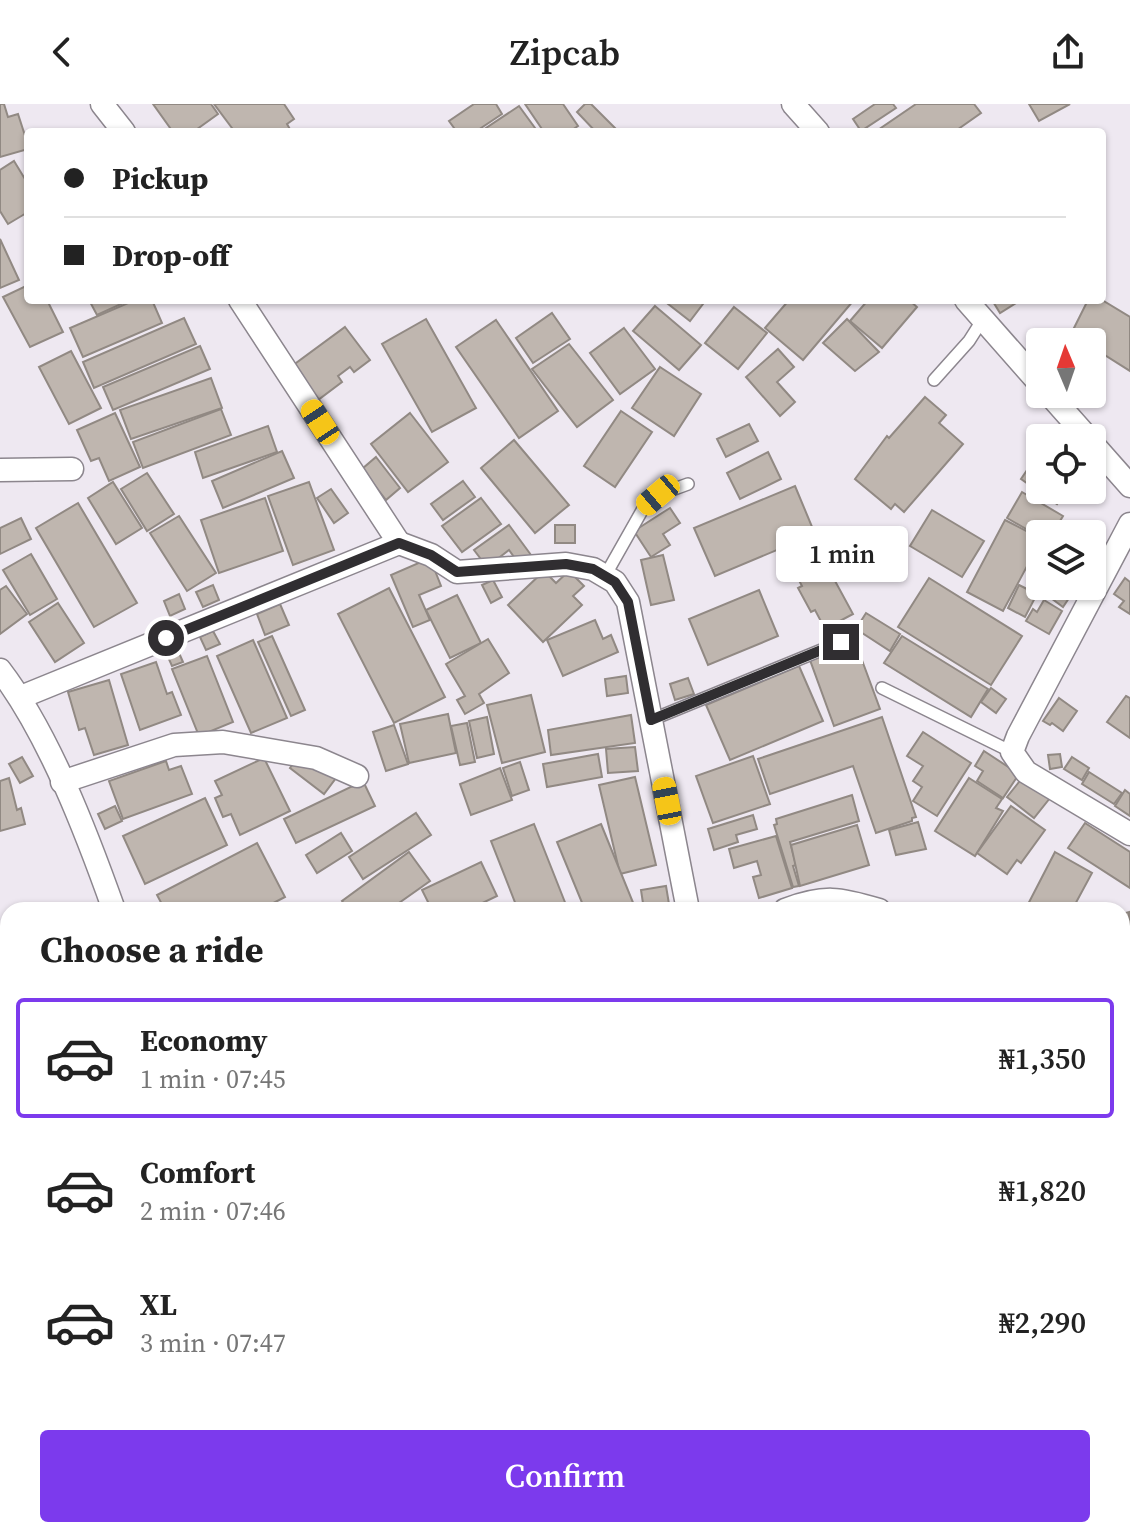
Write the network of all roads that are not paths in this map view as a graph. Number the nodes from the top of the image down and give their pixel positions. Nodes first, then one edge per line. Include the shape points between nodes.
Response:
1 (102, 104) edge
2 (793, 104) edge
3 (121, 128) edge
4 (814, 128) edge
5 (247, 304) edge
6 (970, 304) edge
7 (983, 319) junction
8 (1026, 368) edge
9 (934, 380) dead end
10 (1061, 408) edge
11 (1076, 424) edge
12 (1106, 459) edge
13 (72, 469) dead end
14 (0, 470) edge
15 (688, 484) dead end
16 (1130, 486) edge
17 (1130, 524) edge
18 (399, 543) junction
19 (605, 576) junction
20 (841, 642) dead end
21 (0, 670) edge
22 (882, 688) dead end
23 (21, 697) junction
24 (651, 720) junction
25 (1012, 752) junction
26 (357, 776) dead end
27 (62, 782) junction
28 (1130, 834) edge
29 (111, 902) edge
30 (686, 902) edge
31 (805, 902) edge
32 (852, 902) edge

1 - 3 street
2 - 4 street
5 - 18 street
6 - 7 street
7 - 8 street
7 - 9 lane
10 - 11 street
12 - 16 street
13 - 14 street
15 - 19 lane via 658,495 644,507
17 - 25 street
18 - 19 street via 457,572 566,564
18 - 23 street
19 - 24 street via 628,602
20 - 24 lane
21 - 23 street
22 - 25 lane
23 - 27 street
24 - 30 street
25 - 28 street via 1026,772
26 - 27 street via 316,758 223,742 174,745
27 - 29 street
31 - 32 street

